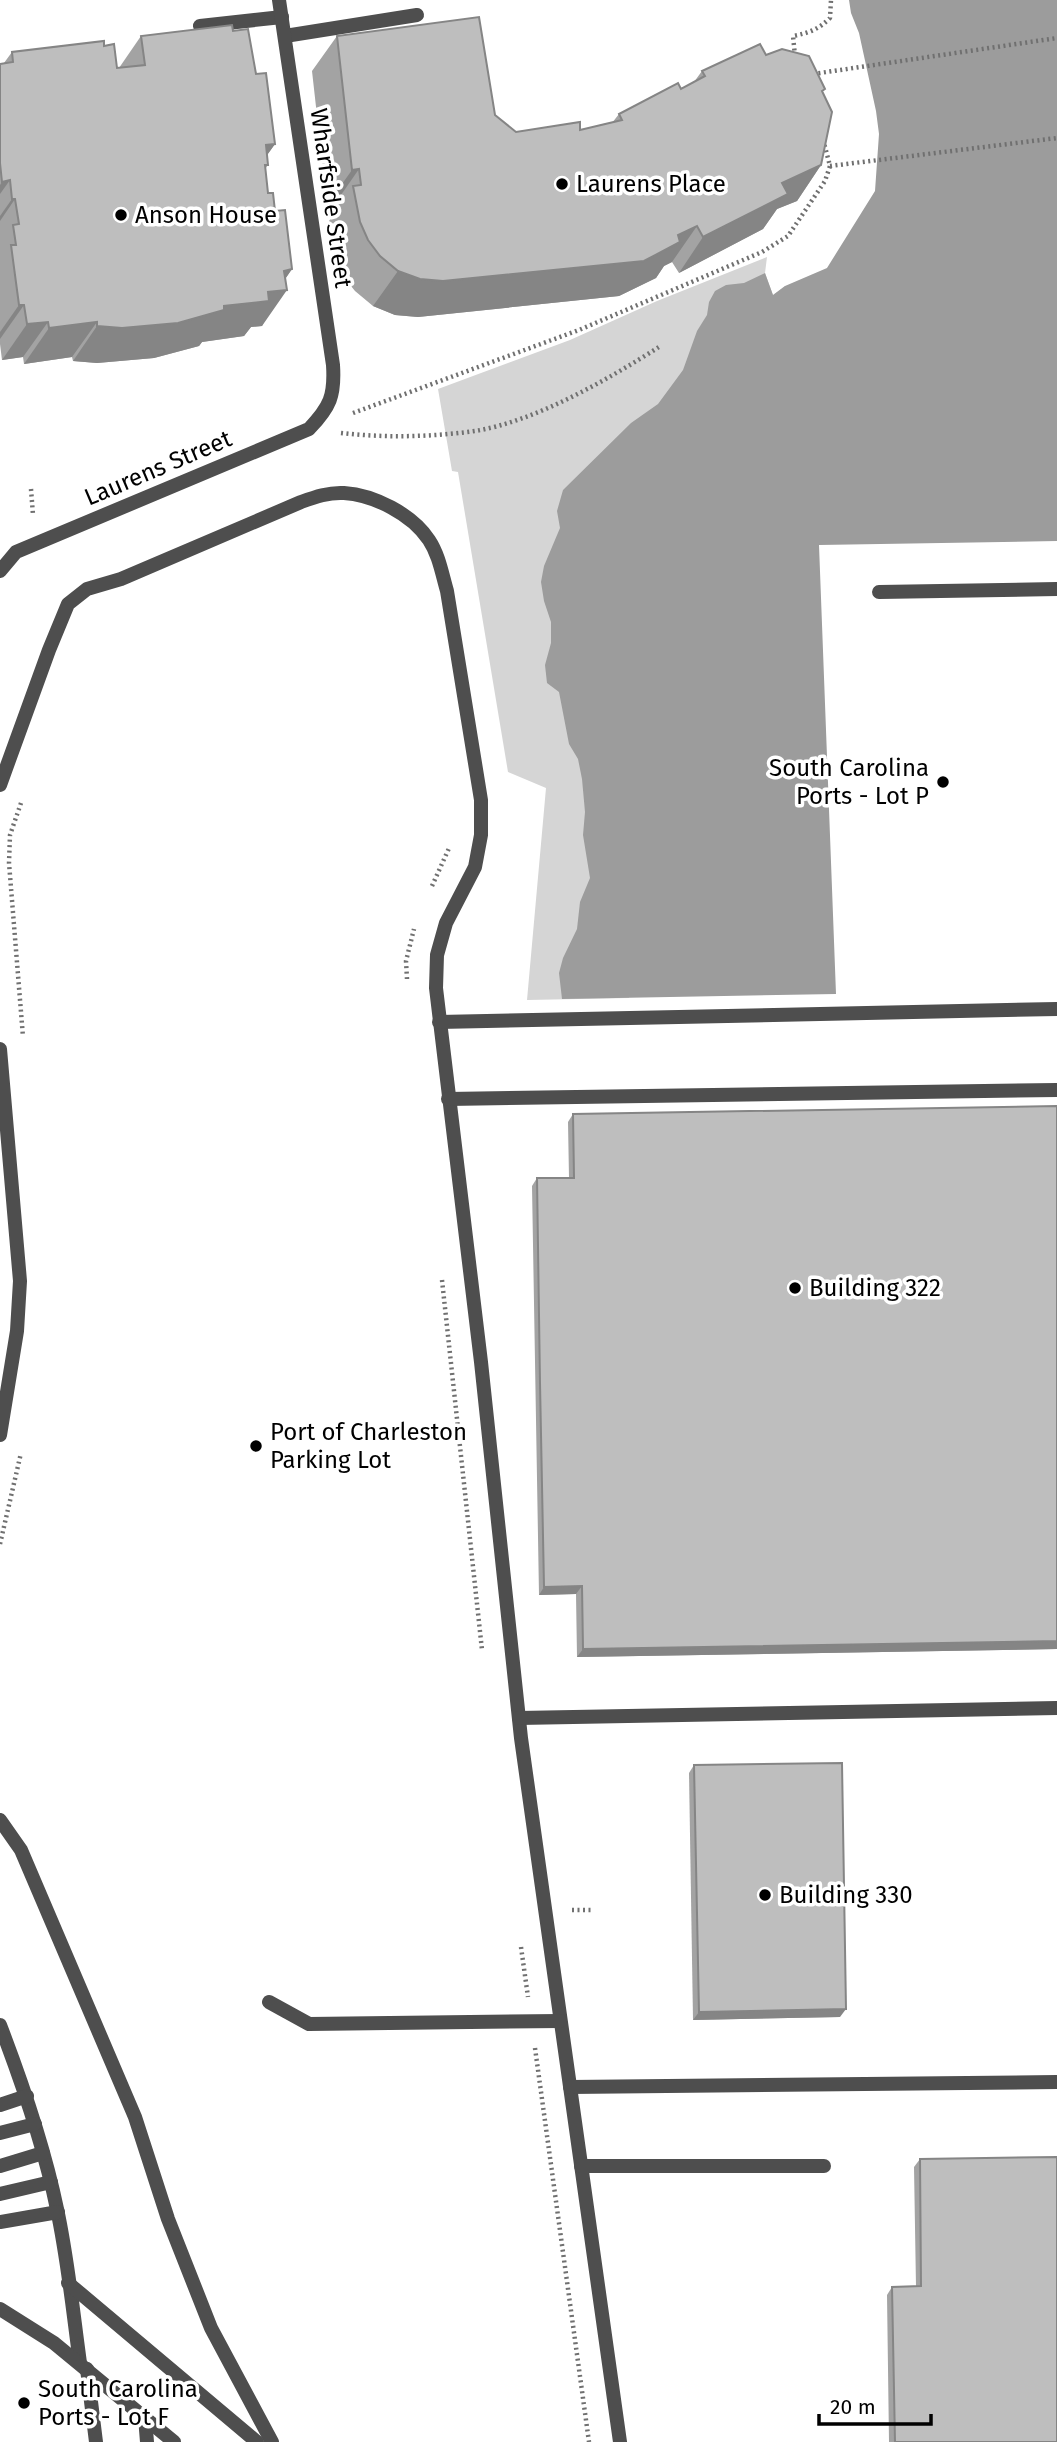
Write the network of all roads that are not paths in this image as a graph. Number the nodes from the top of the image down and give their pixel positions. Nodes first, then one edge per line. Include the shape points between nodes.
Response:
1 (279, 0) edge
2 (417, 15) dead end
3 (282, 17) junction
4 (200, 26) edge
5 (285, 36) junction
6 (330, 402) joint
7 (0, 571) edge
8 (1057, 589) edge
9 (879, 592) dead end
10 (0, 785) edge
11 (1057, 1009) edge
12 (439, 1022) junction
13 (0, 1049) edge
14 (1057, 1090) edge
15 (448, 1099) junction
16 (0, 1435) edge
17 (1057, 1709) edge
18 (519, 1718) junction
19 (0, 1820) edge
20 (269, 2002) dead end
21 (561, 2021) junction
22 (0, 2025) edge
23 (5, 2054) edge
24 (1057, 2082) edge
25 (570, 2087) junction
26 (27, 2096) junction
27 (0, 2105) edge
28 (36, 2124) junction
29 (0, 2133) edge
30 (43, 2153) junction
31 (0, 2166) edge
32 (581, 2166) junction
33 (824, 2166) dead end
34 (51, 2182) junction
35 (0, 2194) edge
36 (58, 2212) junction
37 (0, 2222) edge
38 (68, 2283) junction
39 (0, 2309) edge
40 (83, 2366) junction
41 (145, 2417) junction
42 (96, 2442) edge
43 (147, 2442) edge
44 (174, 2442) edge
45 (257, 2442) edge
46 (272, 2442) edge
47 (620, 2442) edge

1 - 3 street, Wharfside Street
2 - 5 street
3 - 4 street
3 - 5 street, Wharfside Street
5 - 6 street, Wharfside Street via 333,365
6 - 7 street, Laurens Street via 309,429 16,552
8 - 9 street
10 - 12 street via 68,604 87,589 323,495 362,496 388,506 428,539 439,562 481,800 475,867 446,923 437,955
11 - 12 street
12 - 15 street
13 - 16 street via 20,1281
14 - 15 street
15 - 18 street
17 - 18 street
18 - 21 street
19 - 46 street via 21,1850 135,2117 168,2219 211,2328
20 - 21 street via 309,2024
21 - 25 street
22 - 23 street
23 - 26 street
24 - 25 street
25 - 32 street
26 - 27 street
26 - 28 street
28 - 29 street
28 - 30 street
30 - 31 street
30 - 34 street
32 - 33 street
32 - 47 street
34 - 35 street
34 - 36 street
36 - 37 street
36 - 38 street
38 - 40 street
38 - 45 street
39 - 40 street
40 - 41 street
40 - 42 street
41 - 43 street
41 - 44 street

